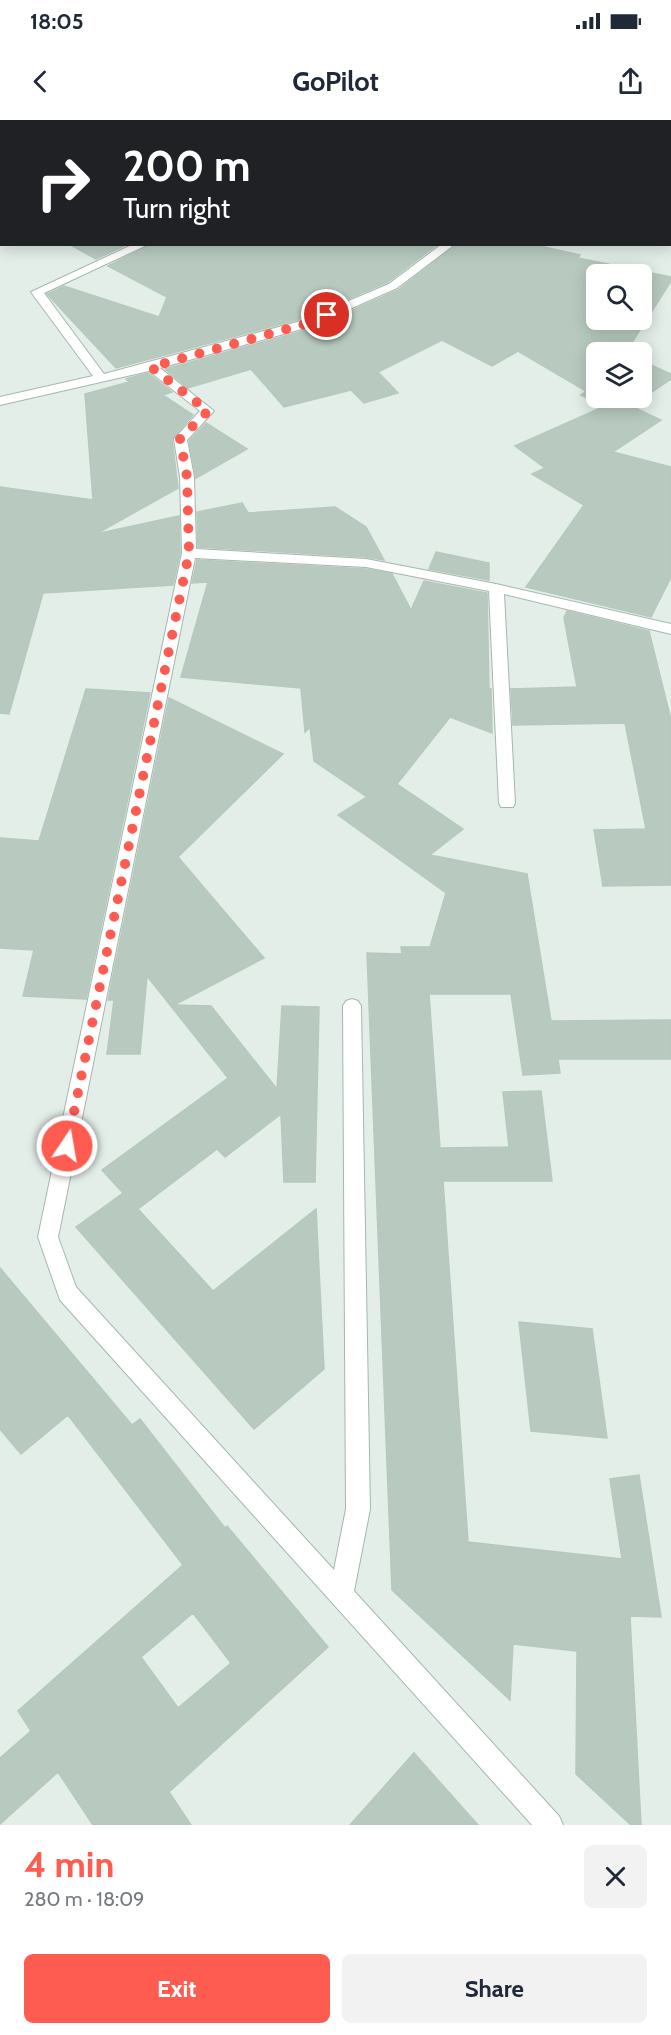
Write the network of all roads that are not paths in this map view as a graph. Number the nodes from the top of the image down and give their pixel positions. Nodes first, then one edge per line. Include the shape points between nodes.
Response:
1 (140, 246) edge
2 (447, 246) edge
3 (151, 367) junction
4 (100, 378) junction
5 (0, 401) edge
6 (189, 553) junction
7 (496, 588) junction
8 (671, 629) edge
9 (507, 804) dead end
10 (352, 1006) dead end
11 (341, 1594) junction
12 (550, 1825) edge

1 - 4 street via 37,292
2 - 3 street via 393,286 305,324
3 - 4 street
3 - 6 street via 208,411 180,439 187,477
4 - 5 street
6 - 7 street via 366,563
6 - 11 street via 48,1237 67,1293
7 - 8 street
7 - 9 street
10 - 11 street via 358,1509
11 - 12 street

